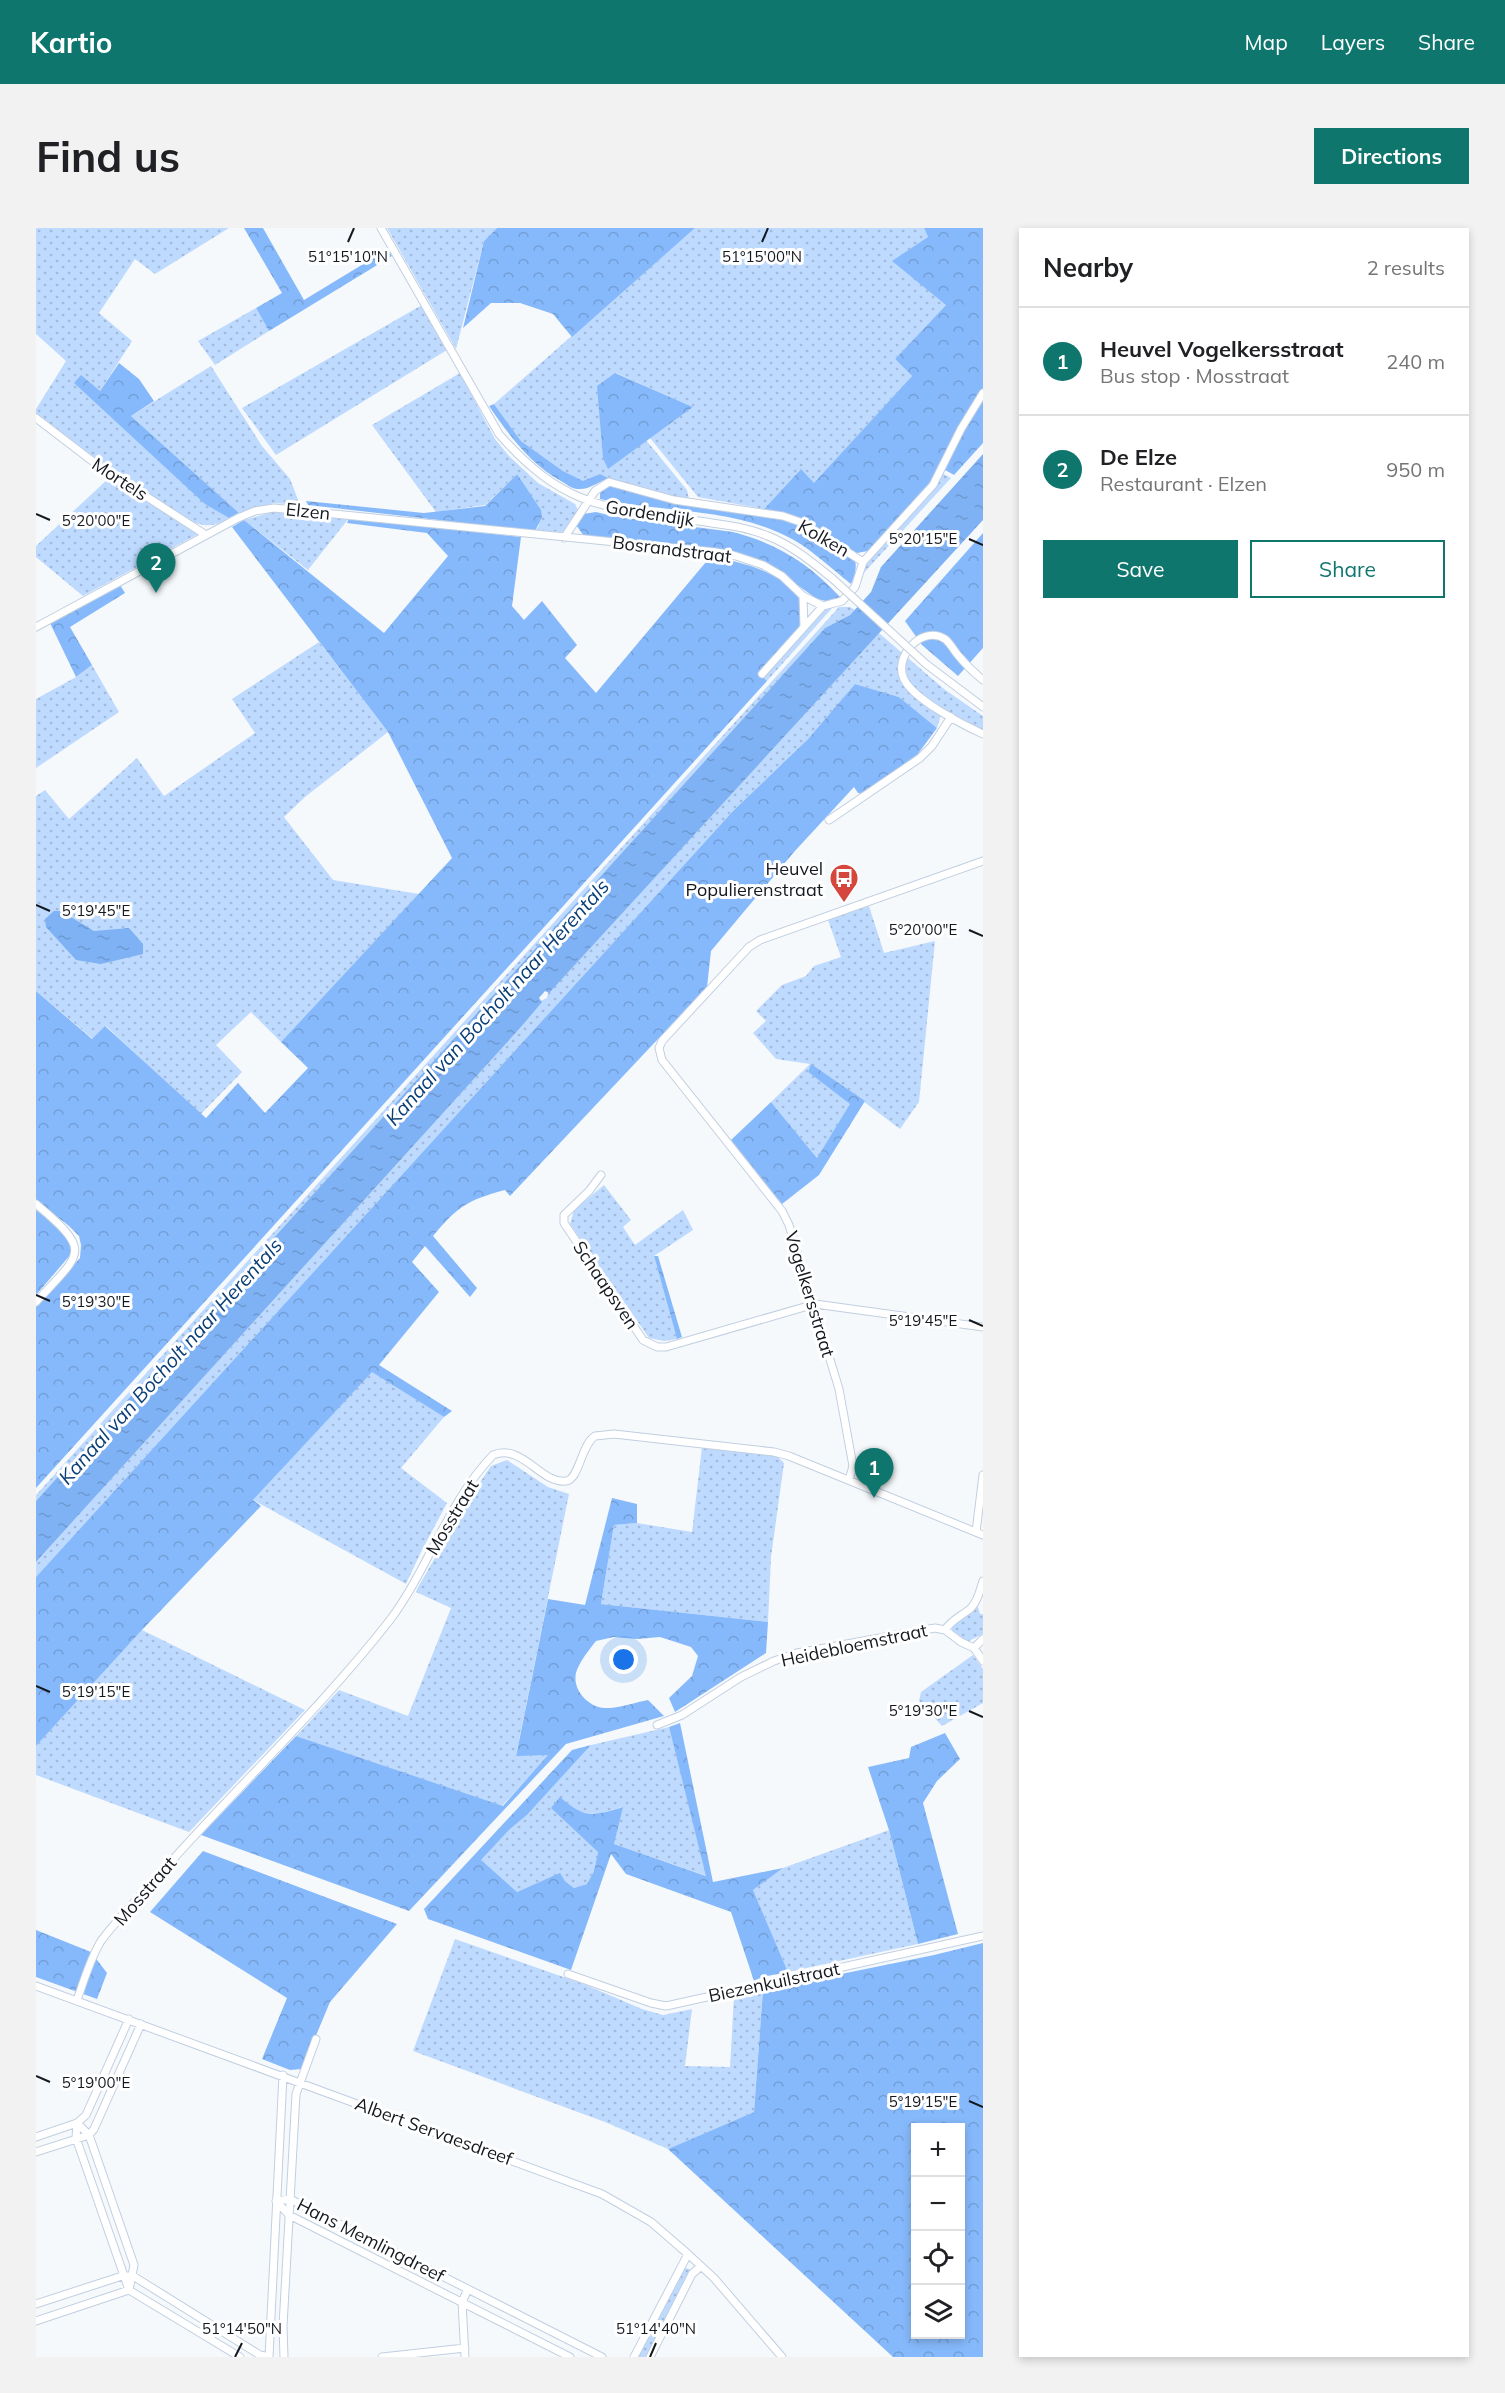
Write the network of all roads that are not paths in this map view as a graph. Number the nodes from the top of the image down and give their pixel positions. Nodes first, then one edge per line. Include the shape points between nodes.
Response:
1 (381, 228) edge
2 (983, 393) edge
3 (36, 418) edge
4 (586, 501) junction
5 (206, 536) junction
6 (564, 538) junction
7 (863, 562) junction
8 (803, 596) junction
9 (824, 606) junction
10 (36, 627) edge
11 (804, 627) junction
12 (762, 674) dead end
13 (983, 680) edge
14 (983, 707) edge
15 (951, 717) junction
16 (983, 734) edge
17 (829, 820) dead end
18 (983, 861) edge
19 (601, 1175) dead end
20 (36, 1204) edge
21 (36, 1302) edge
22 (815, 1304) junction
23 (983, 1327) edge
24 (983, 1475) edge
25 (849, 1480) junction
26 (979, 1534) edge
27 (983, 1581) edge
28 (945, 1630) junction
29 (983, 1639) edge
30 (974, 1648) junction
31 (983, 1661) edge
32 (657, 1725) dead end
33 (983, 1936) edge
34 (568, 1974) dead end
35 (36, 1986) edge
36 (77, 2000) junction
37 (129, 2019) junction
38 (141, 2024) junction
39 (316, 2039) dead end
40 (283, 2075) junction
41 (300, 2081) junction
42 (77, 2123) junction
43 (88, 2135) junction
44 (36, 2137) edge
45 (76, 2138) junction
46 (36, 2152) edge
47 (290, 2199) junction
48 (276, 2201) junction
49 (289, 2215) junction
50 (688, 2254) junction
51 (700, 2267) junction
52 (122, 2276) junction
53 (133, 2276) junction
54 (468, 2289) junction
55 (129, 2290) junction
56 (462, 2302) junction
57 (36, 2304) edge
58 (36, 2321) edge
59 (465, 2348) junction
60 (240, 2357) edge
61 (269, 2357) edge
62 (284, 2357) edge
63 (382, 2357) edge
64 (465, 2357) edge
65 (570, 2357) edge
66 (602, 2357) edge
67 (634, 2357) edge
68 (650, 2357) edge
69 (782, 2357) edge

1 - 4 street, Gordendijk via 499,434 551,483
2 - 7 street, Kolken via 933,485
3 - 5 street, Mortels via 96,464
4 - 6 street
4 - 7 street, Kolken via 609,482 674,500 783,516 803,523
4 - 14 street, Gordendijk, bridge via 614,510 739,527 769,536 800,552 926,664
5 - 6 street, Elzen via 247,514 281,508
5 - 10 street, Elzen
6 - 8 street, Bosrandstraat via 736,556 782,576
7 - 9 street via 855,587 842,601
8 - 9 street, Bosrandstraat
8 - 11 street
9 - 11 street
11 - 12 street
13 - 15 street via 938,636 924,638 908,648 901,662 904,680 911,690
15 - 16 street
15 - 17 street via 920,758
18 - 22 street, Vogelkersstraat via 760,940 749,947 659,1048 662,1060 782,1211
19 - 22 street, Schaapsven via 564,1215 564,1223 643,1340 666,1347
20 - 21 street via 61,1225 76,1250 74,1258
22 - 23 street
22 - 25 street, Vogelkersstraat via 848,1434 854,1466
24 - 26 street
25 - 26 street, Mosstraat
25 - 36 street, Mosstraat via 774,1452 614,1434 590,1440 570,1480 550,1476 512,1454 493,1455 451,1512 388,1622 102,1940
27 - 28 street via 977,1600
28 - 30 street, Heidebloemstraat
28 - 32 street, Heidebloemstraat via 935,1628 783,1657 741,1677 682,1715
29 - 30 street
30 - 31 street, Heidebloemstraat
33 - 34 street, Biezenkuilstraat via 666,2006
35 - 36 street, Albert Servaesdreef
36 - 37 street, Albert Servaesdreef
37 - 38 street, Albert Servaesdreef
37 - 42 street via 86,2115
38 - 40 street, Albert Servaesdreef
38 - 43 street
39 - 41 street
40 - 41 street, Albert Servaesdreef
40 - 48 street
41 - 47 street
41 - 50 street, Albert Servaesdreef via 602,2194 651,2222
42 - 43 street
42 - 44 street
42 - 45 street
43 - 45 street
43 - 53 street via 134,2265
45 - 46 street
45 - 52 street
47 - 48 street, Hans Memlingdreef
47 - 49 street
47 - 54 street, Hans Memlingdreef
48 - 49 street, Hans Memlingdreef
48 - 61 street
49 - 56 street, Hans Memlingdreef
49 - 62 street
50 - 51 street, Albert Servaesdreef
50 - 67 street
51 - 68 street via 692,2274
51 - 69 street, Albert Servaesdreef
52 - 53 street
52 - 55 street
52 - 57 street
53 - 55 street
53 - 61 street
54 - 56 street
54 - 66 street, Hans Memlingdreef
55 - 58 street
55 - 60 street
56 - 59 street
56 - 65 street, Hans Memlingdreef
59 - 63 street
59 - 64 street

